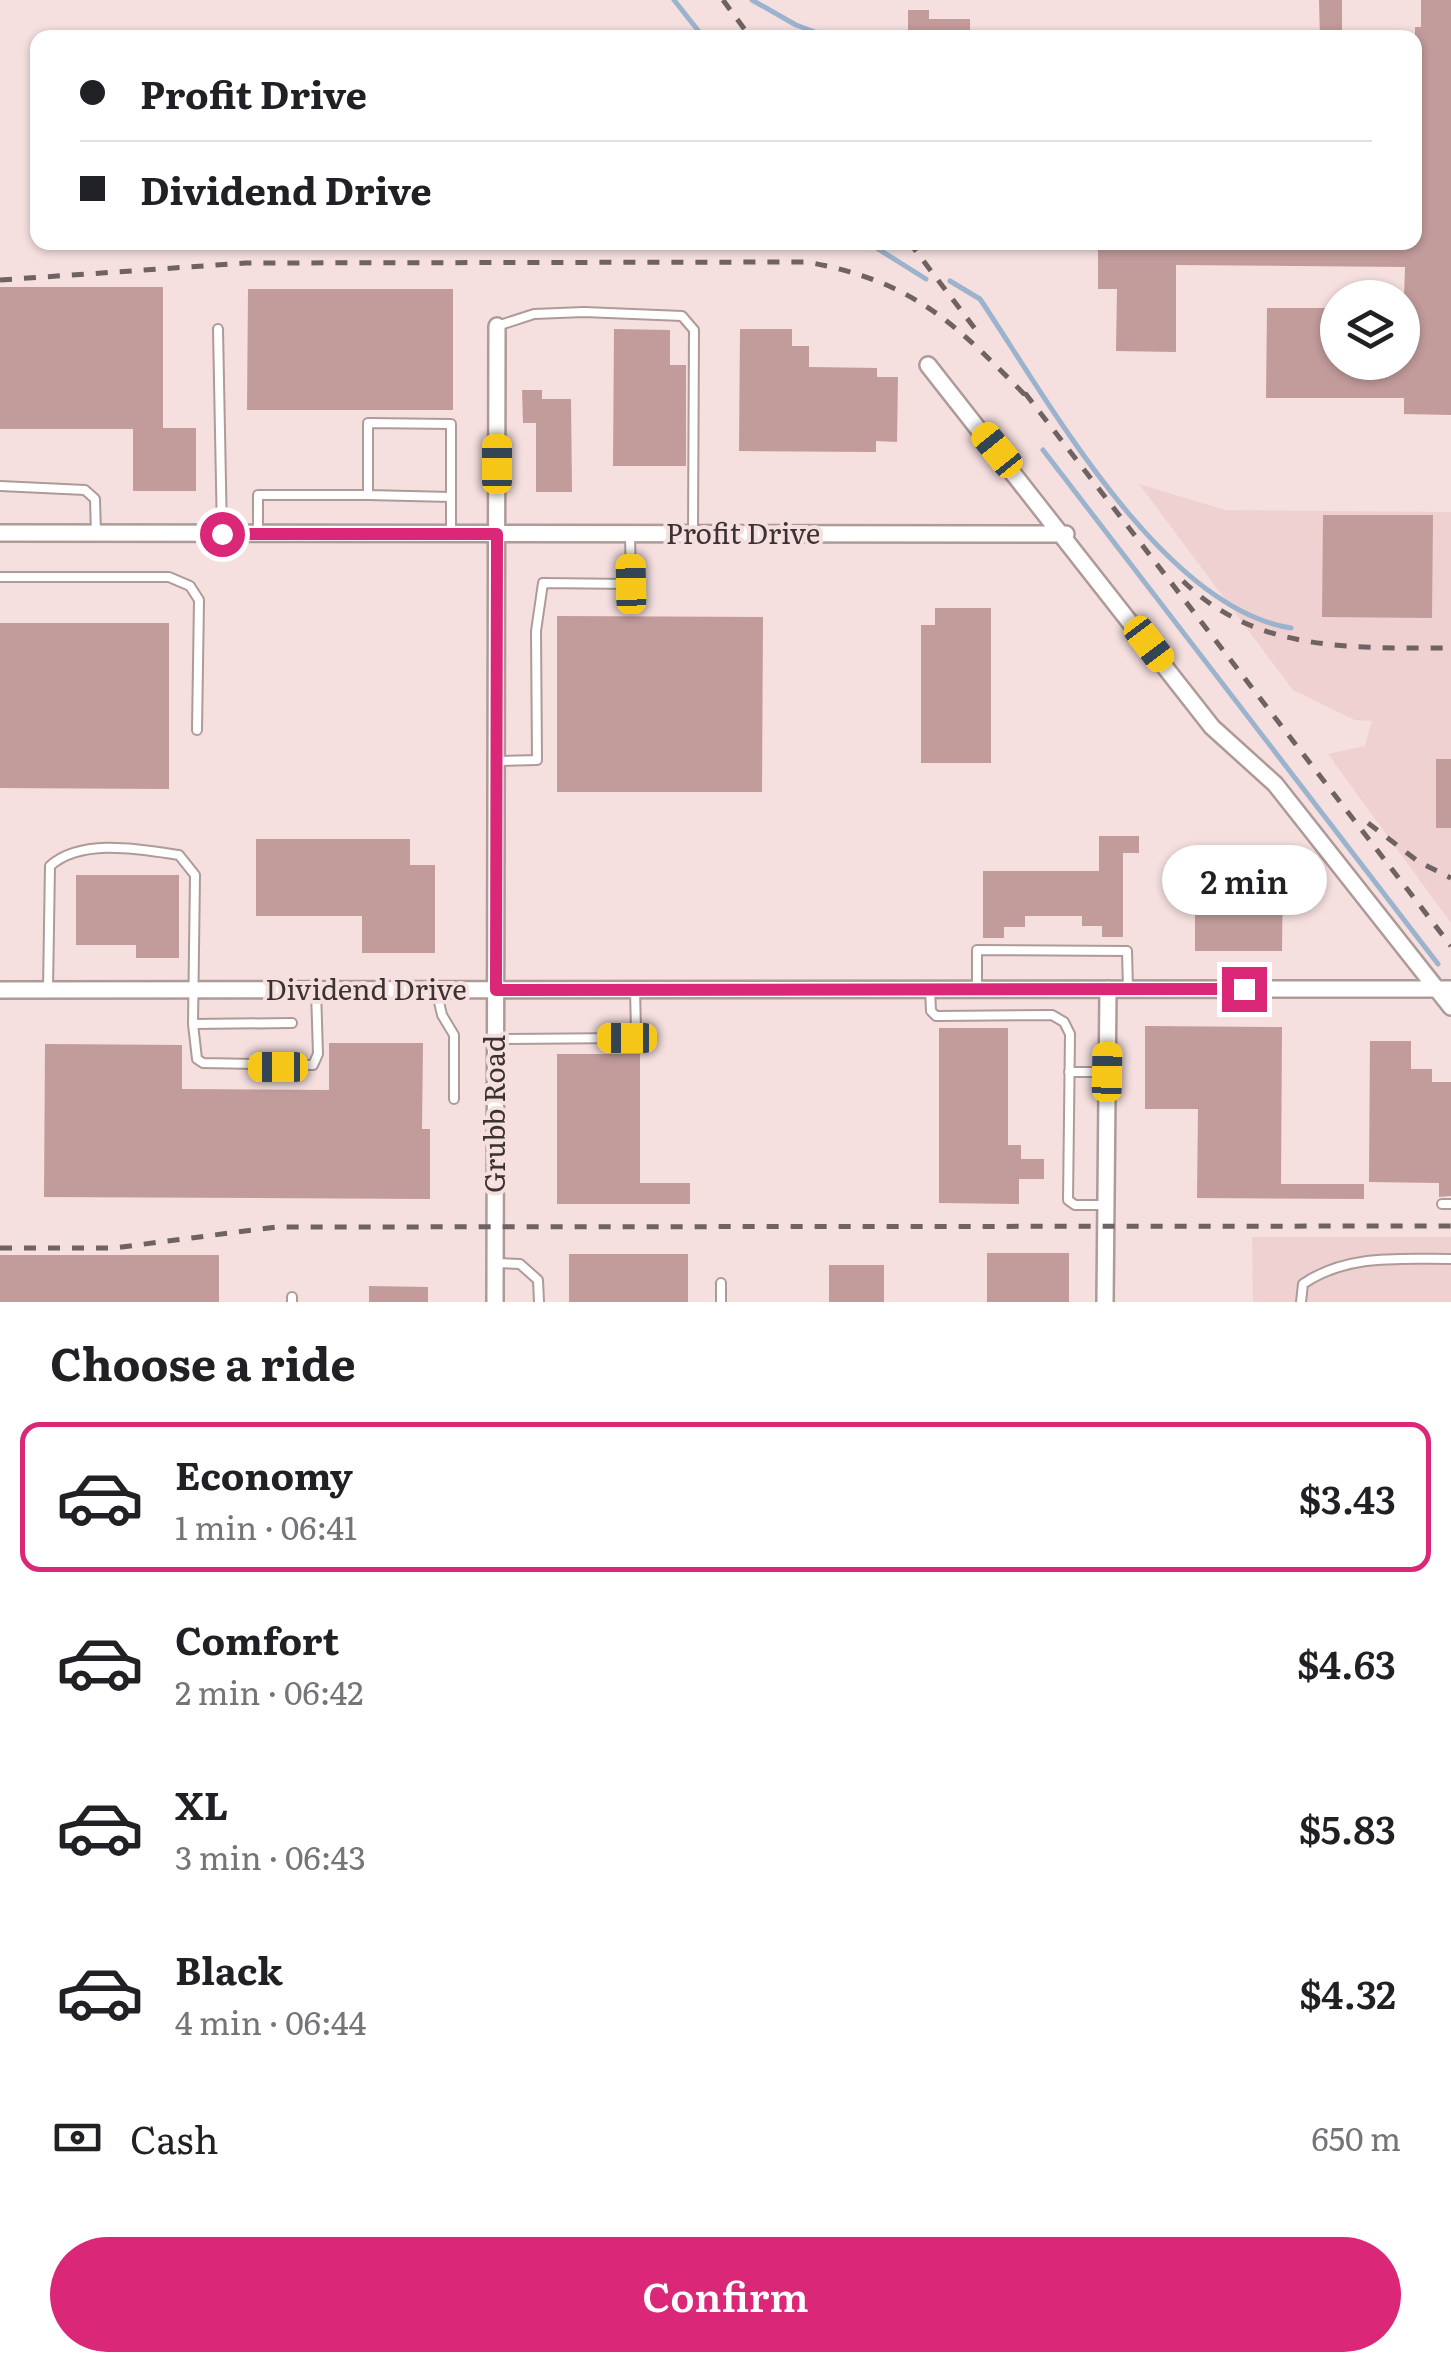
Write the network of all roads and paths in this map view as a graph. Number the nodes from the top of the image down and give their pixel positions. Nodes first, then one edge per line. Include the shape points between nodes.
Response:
1 (497, 326) joint
2 (218, 329) dead end
3 (928, 365) dead end
4 (0, 486) edge
5 (368, 495) junction
6 (451, 498) junction
7 (0, 534) edge
8 (96, 534) junction
9 (222, 534) junction
10 (258, 534) junction
11 (452, 534) junction
12 (497, 534) junction
13 (630, 534) junction
14 (693, 534) junction
15 (1066, 534) junction
16 (0, 578) edge
17 (196, 730) dead end
18 (496, 761) junction
19 (635, 989) junction
20 (930, 989) junction
21 (977, 989) junction
22 (1050, 989) junction
23 (1108, 989) junction
24 (1128, 989) junction
25 (1444, 989) edge
26 (0, 990) edge
27 (48, 990) junction
28 (192, 990) junction
29 (316, 990) junction
30 (436, 990) junction
31 (496, 990) junction
32 (1451, 1007) edge
33 (1052, 1015) junction
34 (292, 1023) dead end
35 (193, 1024) junction
36 (495, 1039) junction
37 (1070, 1072) junction
38 (1107, 1072) junction
39 (454, 1099) dead end
40 (1106, 1205) junction
41 (1451, 1258) edge
42 (495, 1262) junction
43 (721, 1282) dead end
44 (495, 1302) edge
45 (538, 1302) edge
46 (721, 1302) edge
47 (1105, 1302) edge
48 (1301, 1302) edge

1 - 12 street, Grubb Road
1 - 14 lane via 534,314 682,316 694,330
2 - 9 lane
3 - 15 street
4 - 8 lane via 85,490 95,499
5 - 6 lane
5 - 6 lane via 368,424 451,424
5 - 10 lane via 258,495
6 - 11 lane
7 - 8 street, Profit Drive
8 - 9 street, Profit Drive
9 - 10 street, Profit Drive
10 - 11 street, Profit Drive
11 - 12 street, Profit Drive
12 - 13 street, Profit Drive
12 - 18 street, Grubb Road
13 - 14 street, Profit Drive
13 - 18 lane via 631,584 543,583 536,631 537,760
14 - 15 street, Profit Drive
15 - 25 street via 1212,726 1276,784
16 - 17 lane via 168,578 190,586 199,600
18 - 31 street, Grubb Road
19 - 20 street, Dividend Drive
19 - 31 street, Dividend Drive
19 - 36 lane via 636,1031 627,1038
20 - 21 street, Dividend Drive
20 - 33 lane via 936,1016
21 - 22 street, Dividend Drive
21 - 24 lane via 977,950 1128,951
22 - 23 street, Dividend Drive
22 - 33 lane
23 - 24 street, Dividend Drive
23 - 38 street
24 - 25 street, Dividend Drive
25 - 32 street
26 - 27 street, Dividend Drive
27 - 28 street, Dividend Drive
27 - 28 lane via 50,866 79,849 179,856 191,867
28 - 29 street, Dividend Drive
28 - 35 lane
29 - 30 street, Dividend Drive
29 - 35 lane via 313,1066 203,1063
30 - 31 street, Dividend Drive
30 - 39 lane via 454,1035
31 - 36 street, Grubb Road
33 - 37 lane via 1070,1034
34 - 35 lane
36 - 42 street, Grubb Road
37 - 38 lane
37 - 40 lane via 1068,1200
38 - 40 street
40 - 47 street
41 - 48 lane via 1328,1266 1302,1284
42 - 44 street, Grubb Road
42 - 45 lane via 520,1264 538,1280
43 - 46 lane

